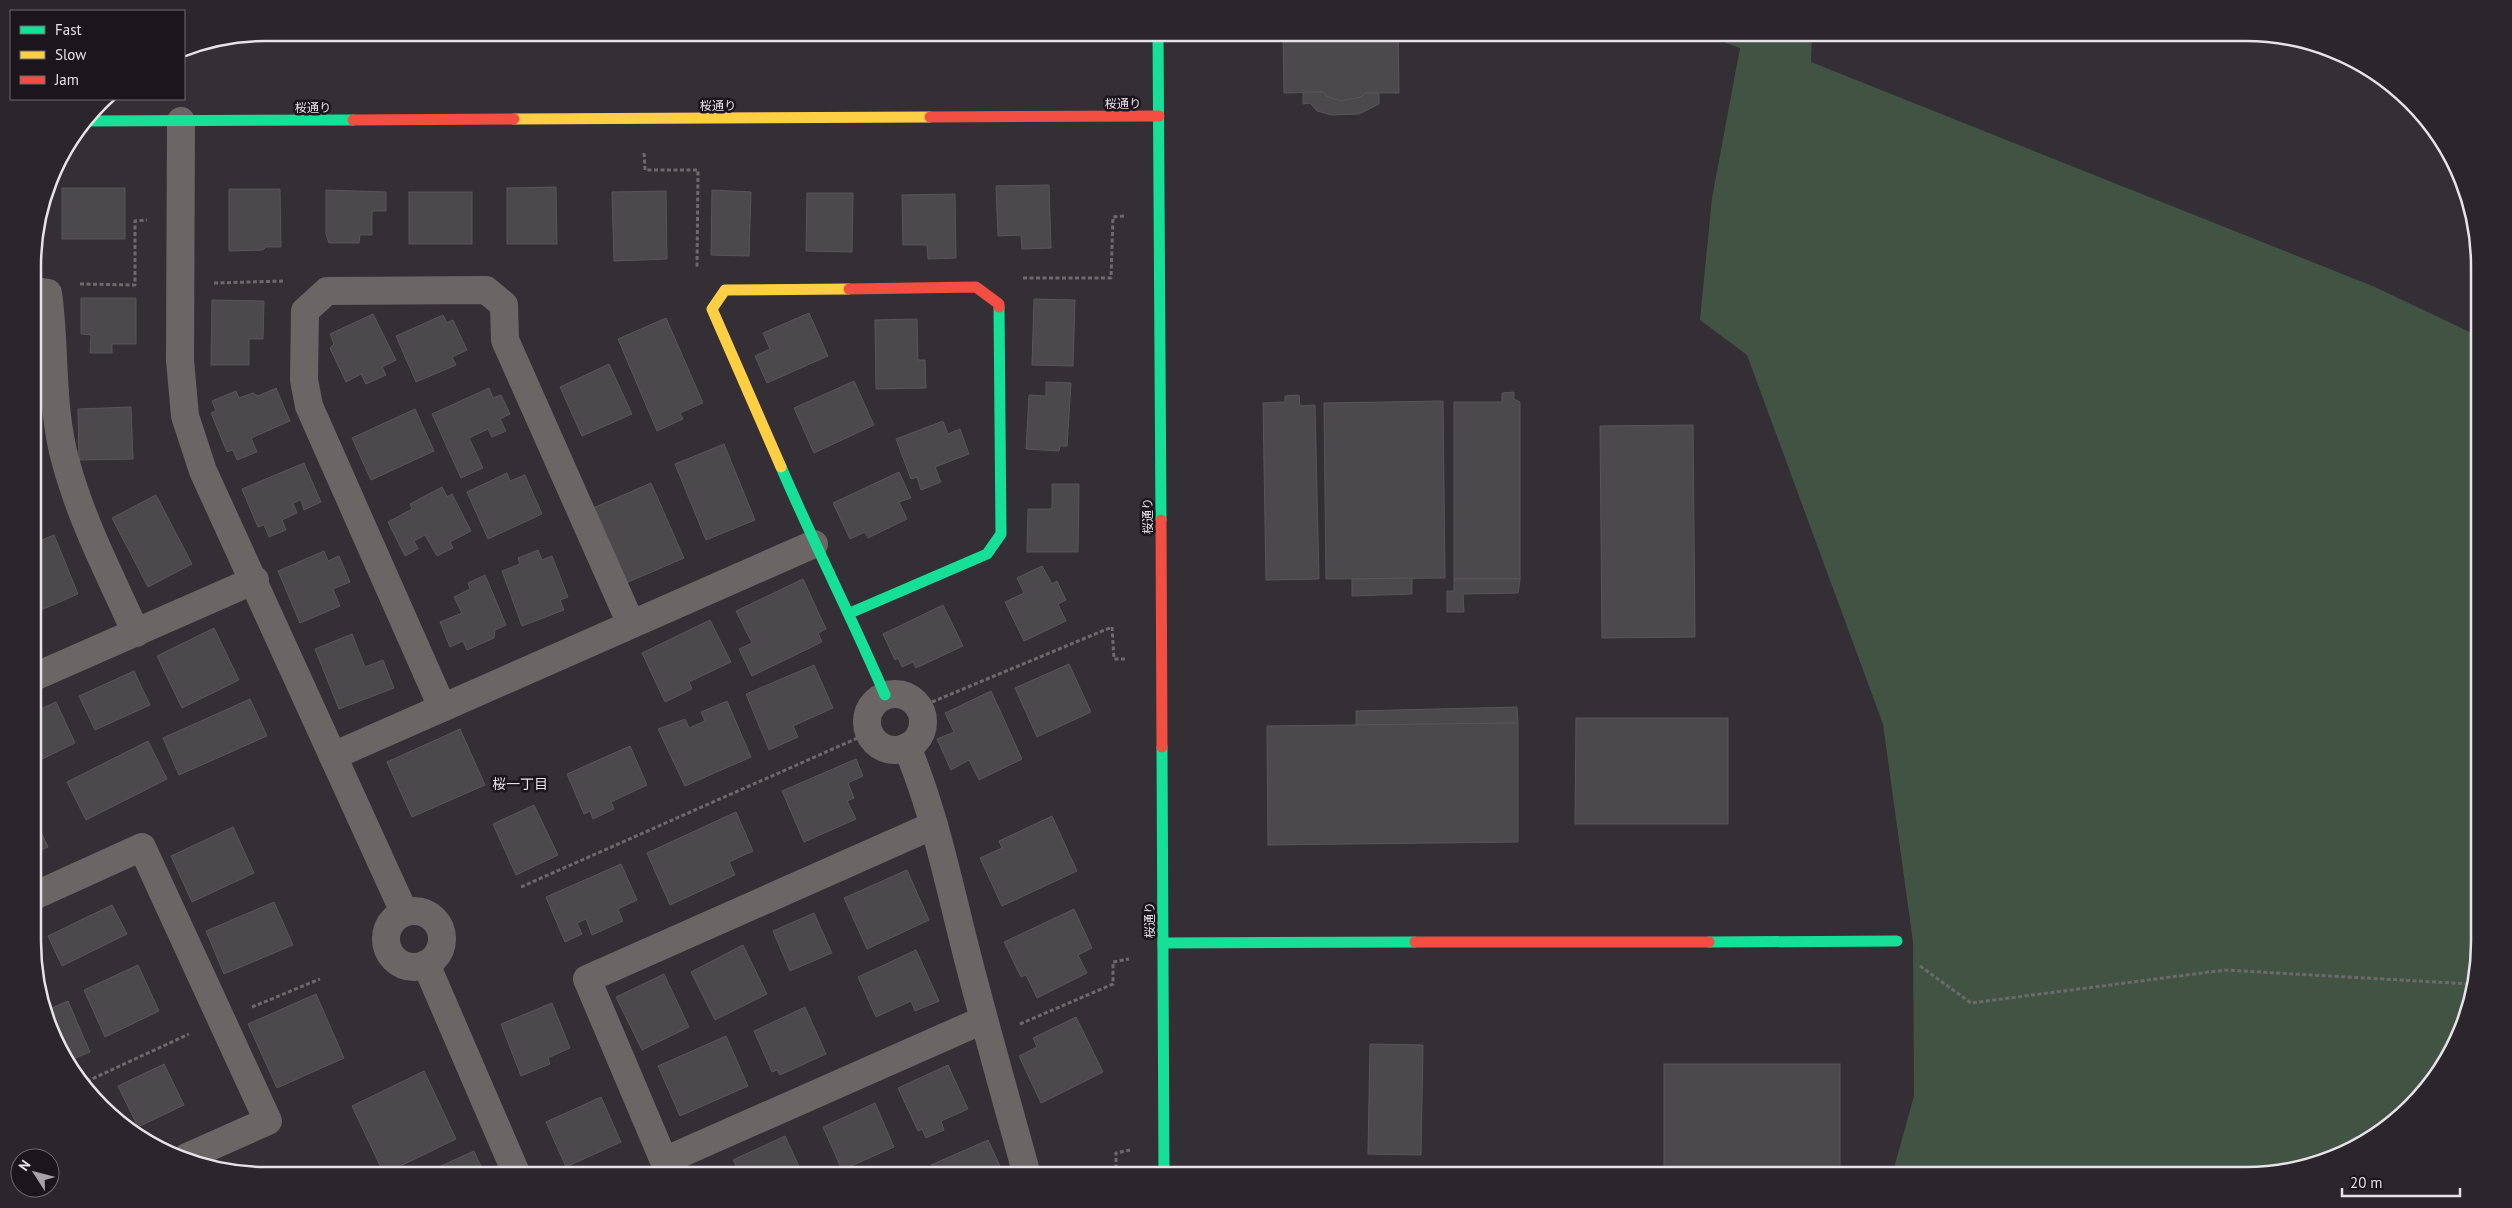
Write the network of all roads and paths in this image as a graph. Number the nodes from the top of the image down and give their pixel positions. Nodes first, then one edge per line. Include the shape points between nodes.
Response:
1 (1158, 41) edge
2 (1159, 116) junction
3 (95, 121) edge
4 (181, 121) junction
5 (644, 149) dead end
6 (1127, 215) dead end
7 (155, 219) dead end
8 (211, 274) dead end
9 (976, 287) junction
10 (327, 291) junction
11 (41, 292) edge
12 (41, 295) edge
13 (712, 309) junction
14 (814, 544) junction
15 (255, 580) junction
16 (850, 613) junction
17 (631, 624) junction
18 (136, 633) junction
19 (1135, 659) dead end
20 (41, 674) edge
21 (885, 695) junction
22 (442, 707) junction
23 (920, 707) junction
24 (869, 733) junction
25 (907, 747) junction
26 (333, 756) junction
27 (934, 824) junction
28 (521, 887) dead end
29 (41, 893) edge
30 (404, 912) junction
31 (1897, 941) joint
32 (1162, 943) junction
33 (1137, 957) dead end
34 (426, 964) junction
35 (2466, 984) edge
36 (986, 1029) junction
37 (1138, 1148) dead end
38 (193, 1155) edge
39 (514, 1167) edge
40 (1026, 1167) edge
41 (1116, 1167) edge
42 (1164, 1167) edge

1 - 2 street
2 - 4 street, 桜通り
2 - 32 street, 桜通り
3 - 4 street, 桜通り
4 - 15 street via 180,360 185,416 204,471
5 - 13 path via 645,170 698,170 697,276
6 - 9 path via 1113,217 1111,278 1013,278
7 - 11 path via 136,221 135,285 66,283
8 - 10 path via 211,284 289,281
9 - 13 street via 725,290
9 - 16 street via 999,304 1001,534 987,554
10 - 17 street via 486,290 504,305 505,340
10 - 22 street via 305,311 304,380 309,406
12 - 18 street via 53,328 53,377 66,462 83,513
13 - 14 street
14 - 16 street
14 - 17 street
15 - 18 street
15 - 26 street
16 - 21 street
17 - 22 street
18 - 20 street
19 - 23 path via 1114,659 1112,627
21 - 23 street via 904,695
21 - 24 street via 871,707 866,724
22 - 26 street
23 - 25 street via 923,725 920,734
24 - 25 street via 881,747 898,750
24 - 28 path
25 - 27 street
26 - 30 street
27 - 36 street
27 - 36 street via 587,979 664,1161
29 - 38 street via 142,847 268,1121
30 - 34 street via 414,910 432,916 442,932 439,951
30 - 34 street via 390,923 386,931 388,949 393,957 408,966
31 - 32 street
31 - 35 path via 1913,960 1970,1003 2225,970
32 - 42 street, 桜通り
33 - 36 path via 1113,962 1112,984
34 - 39 street
36 - 40 street
37 - 41 path via 1116,1153

